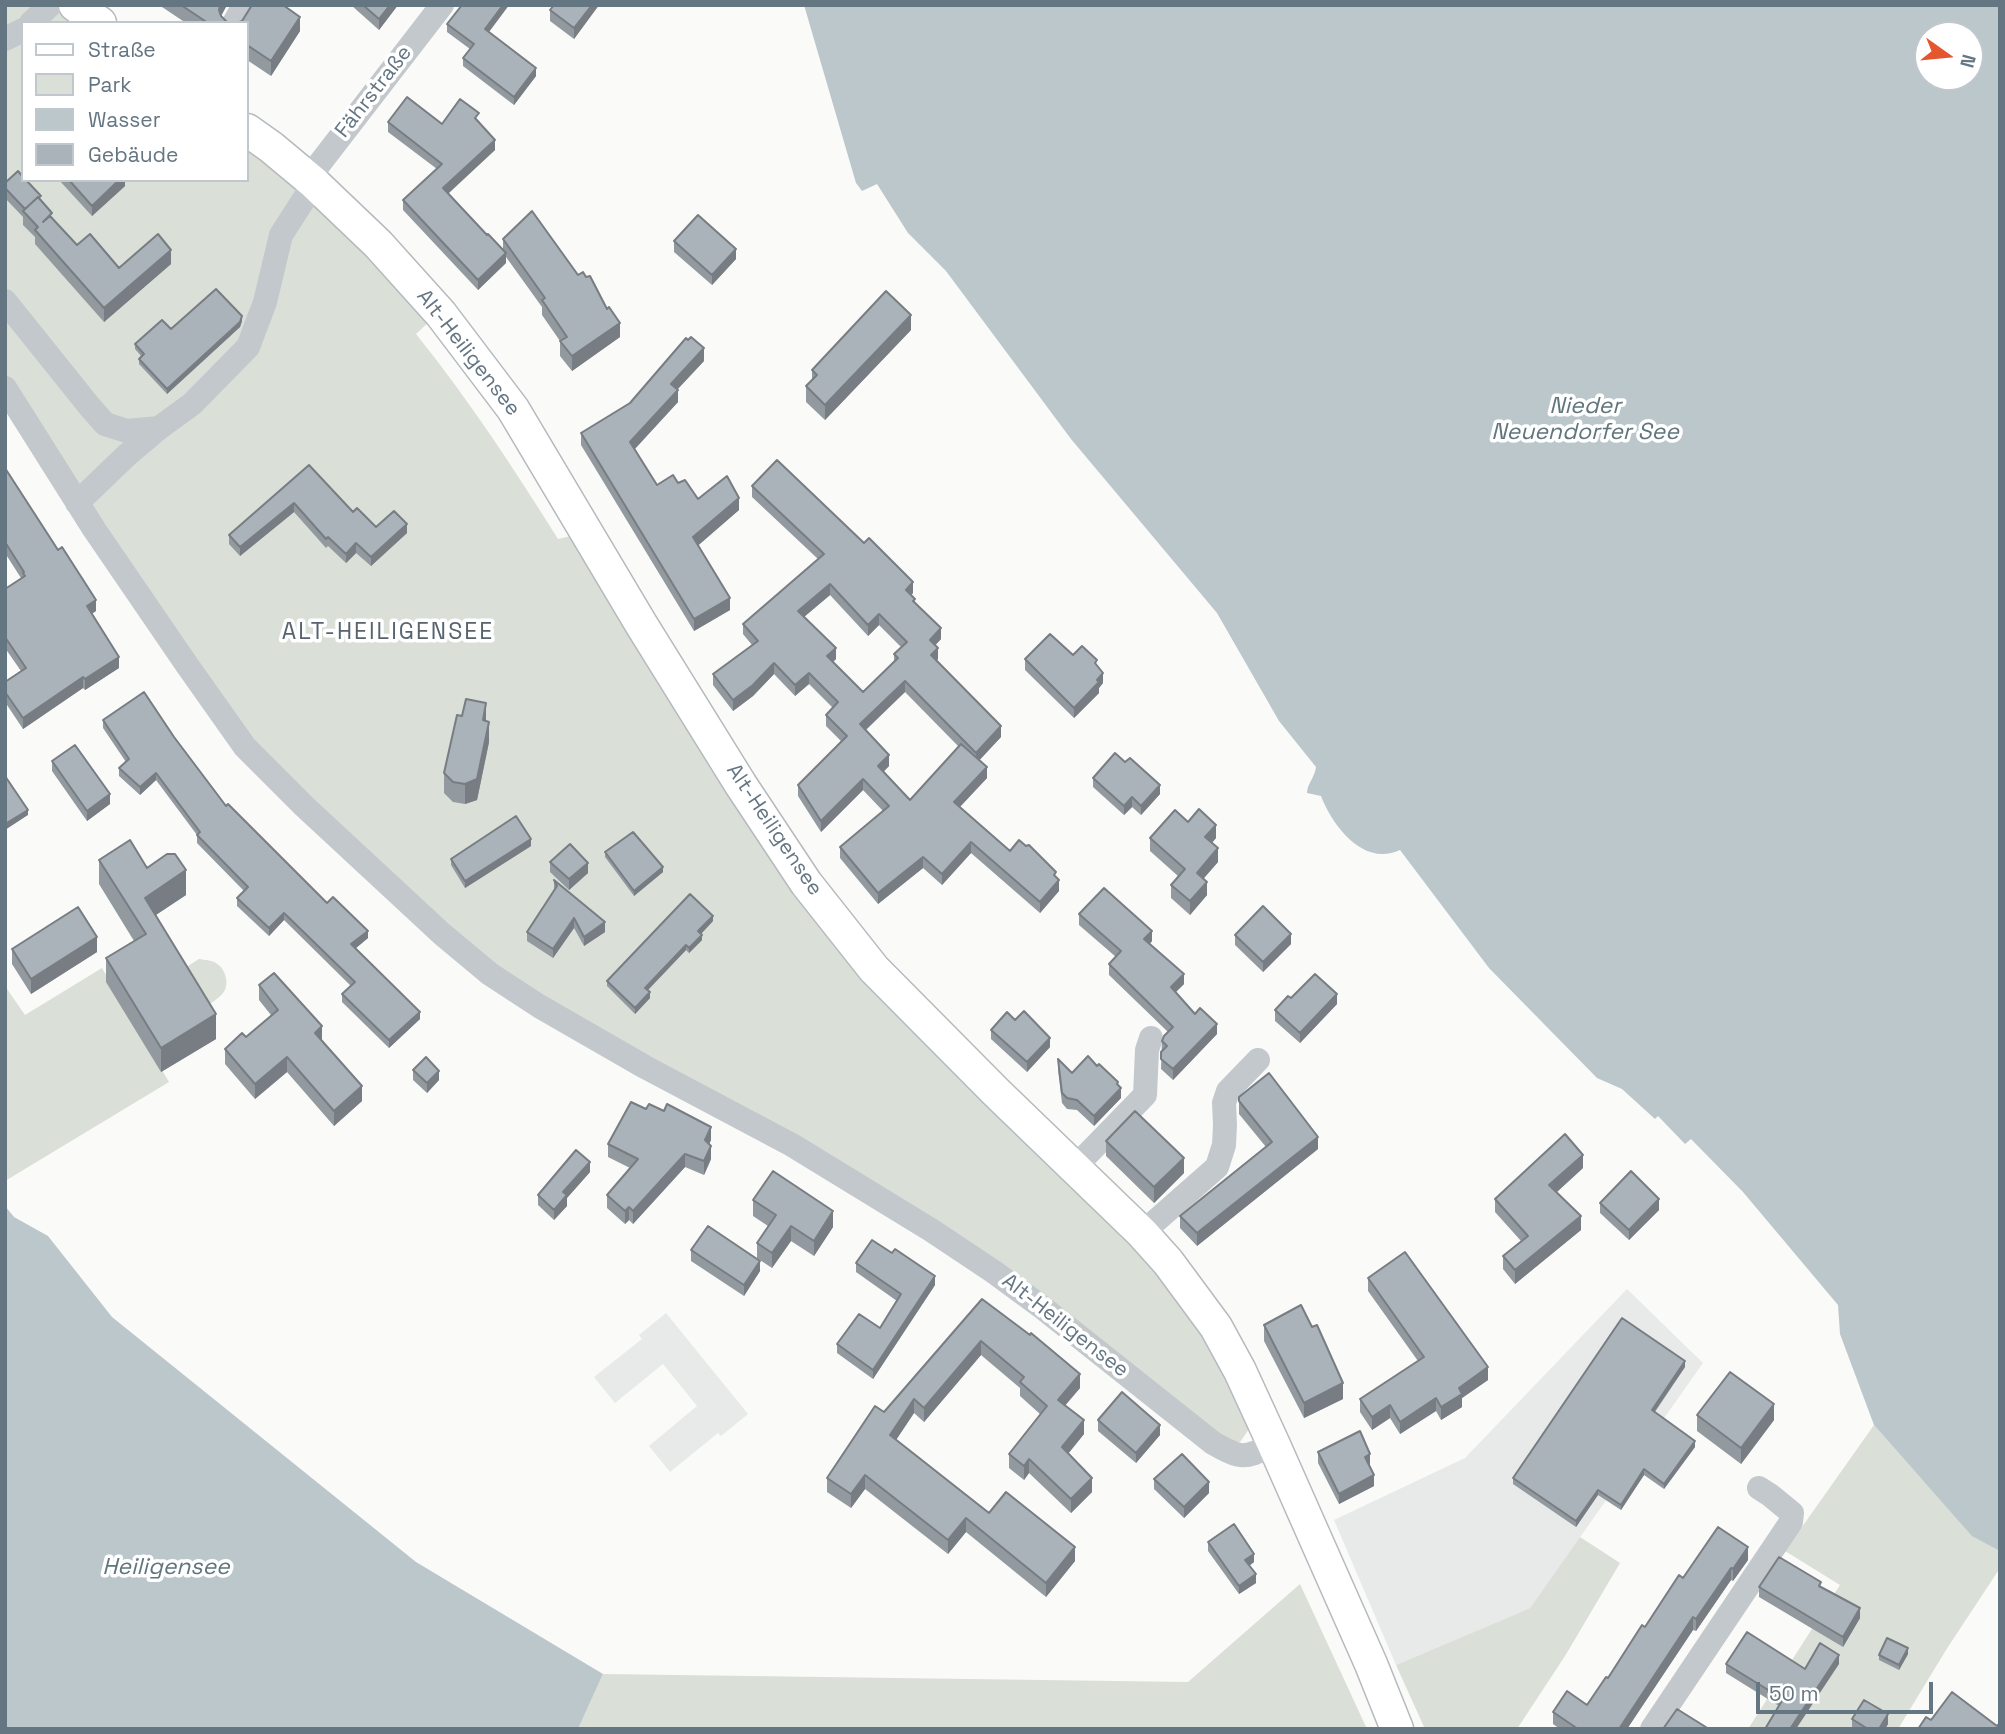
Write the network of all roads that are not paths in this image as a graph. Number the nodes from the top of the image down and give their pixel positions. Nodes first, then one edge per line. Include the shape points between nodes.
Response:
1 (50, 5) edge
2 (75, 5) edge
3 (244, 5) edge
4 (442, 5) edge
5 (33, 21) edge
6 (97, 21) edge
7 (235, 21) edge
8 (21, 31) edge
9 (5, 39) edge
10 (248, 131) edge
11 (313, 182) junction
12 (5, 301) edge
13 (5, 388) edge
14 (159, 428) junction
15 (77, 503) junction
16 (1151, 1038) dead end
17 (1258, 1060) dead end
18 (1074, 1168) junction
19 (1142, 1233) junction
20 (1274, 1445) junction
21 (1759, 1488) dead end
22 (1398, 1729) edge
23 (1652, 1729) edge

1 - 5 street
2 - 6 main road
3 - 7 street
4 - 11 street, Fährstraße via 317,167
8 - 9 street
10 - 11 main road, Alt-Heiligensee
11 - 14 street via 281,235 265,302 248,347 192,404
11 - 18 main road, Alt-Heiligensee via 419,289 513,409 641,624 806,883 874,969
12 - 14 street via 106,424 127,431
13 - 15 street, Alt-Heiligensee
14 - 15 street
15 - 20 street, Alt-Heiligensee via 245,747 490,974 633,1060 792,1145 931,1230 1043,1308 1213,1444 1236,1456
16 - 18 street via 1145,1095
17 - 19 street via 1228,1091 1224,1145 1217,1167
18 - 19 main road, Alt-Heiligensee
19 - 20 main road, Alt-Heiligensee via 1216,1327
20 - 22 main road, Alt-Heiligensee
21 - 23 street via 1792,1513 1791,1522

